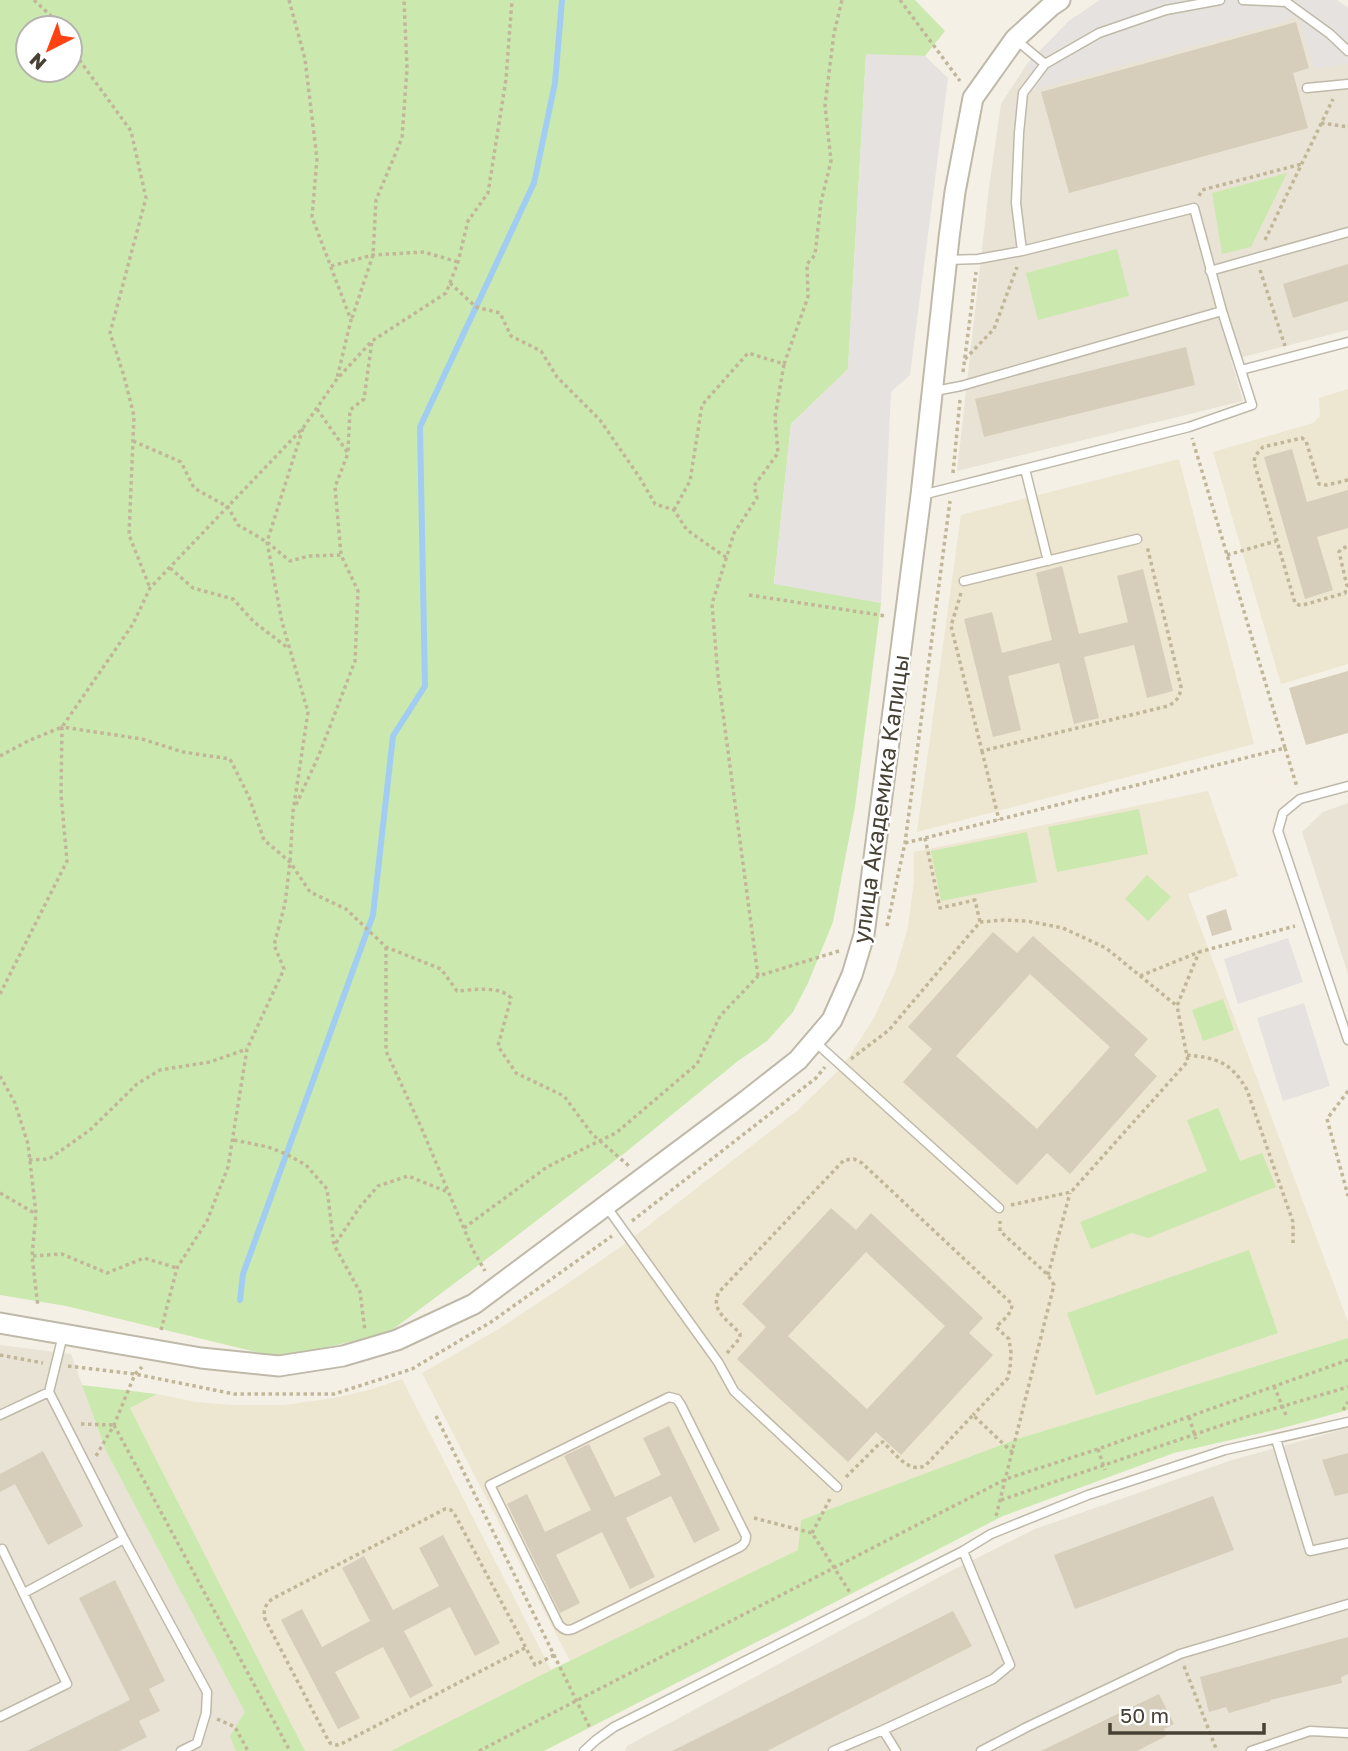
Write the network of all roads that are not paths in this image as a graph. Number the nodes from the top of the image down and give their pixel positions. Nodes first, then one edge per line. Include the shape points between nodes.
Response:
1 (1059, 0) edge
2 (1220, 0) edge
3 (1243, 0) edge
4 (1015, 39) junction
5 (1348, 51) edge
6 (1045, 64) junction
7 (1344, 84) edge
8 (1307, 88) dead end
9 (1348, 232) edge
10 (1022, 251) junction
11 (946, 260) junction
12 (1210, 271) junction
13 (1222, 311) junction
14 (1348, 342) edge
15 (1241, 370) junction
16 (931, 392) junction
17 (1025, 469) junction
18 (921, 495) junction
19 (1137, 539) road end
20 (1048, 561) junction
21 (964, 581) road end
22 (1348, 786) edge
23 (1348, 1040) edge
24 (814, 1041) junction
25 (606, 1206) junction
26 (999, 1208) road end
27 (0, 1323) edge
28 (63, 1335) junction
29 (49, 1392) junction
30 (0, 1415) edge
31 (1348, 1422) edge
32 (1276, 1439) junction
33 (837, 1487) road end
34 (735, 1514) joint
35 (124, 1539) junction
36 (1348, 1543) edge
37 (0, 1550) edge
38 (963, 1551) junction
39 (24, 1593) junction
40 (1348, 1604) edge
41 (0, 1717) edge
42 (883, 1730) junction
43 (1348, 1732) edge
44 (181, 1751) edge
45 (584, 1751) edge
46 (833, 1751) edge
47 (896, 1751) edge
48 (981, 1751) edge
49 (1251, 1751) edge

1 - 4 street, улица Академика Капицы
2 - 6 lane via 1166,10 1099,33
3 - 5 lane via 1286,2
4 - 6 lane
4 - 11 street, улица Академика Капицы via 973,98
6 - 10 lane via 1023,93 1016,203
7 - 8 lane
9 - 12 lane
10 - 11 lane
10 - 12 lane via 1194,208
11 - 16 street, улица Академика Капицы
12 - 13 lane
13 - 15 lane
13 - 16 lane
14 - 15 lane
15 - 17 lane via 1252,405 1189,427
16 - 18 street, улица Академика Капицы
17 - 18 lane
17 - 20 lane
18 - 24 street, улица Академика Капицы via 864,936 832,1020
19 - 20 lane
20 - 21 lane
22 - 23 lane via 1300,799 1283,813 1278,831
24 - 25 street, улица Академика Капицы via 747,1100
24 - 26 lane
25 - 28 street, улица Академика Капицы via 474,1304 397,1340 343,1356 279,1366
25 - 33 lane via 734,1391
27 - 28 street, улица Академика Капицы
28 - 29 lane
29 - 30 lane
29 - 35 lane
31 - 32 lane
32 - 36 lane via 1310,1551
32 - 38 lane via 1225,1450 1088,1495 991,1534
34 - 34 lane via 681,1405 669,1397 490,1485 559,1625 569,1630 744,1545 746,1536
35 - 39 lane
35 - 44 lane via 207,1692 197,1743
37 - 39 lane
38 - 42 lane via 1010,1665 993,1679
38 - 45 lane via 614,1727
39 - 41 lane via 67,1684
40 - 48 lane via 1180,1654
42 - 46 lane
42 - 47 lane
43 - 49 lane via 1310,1731

